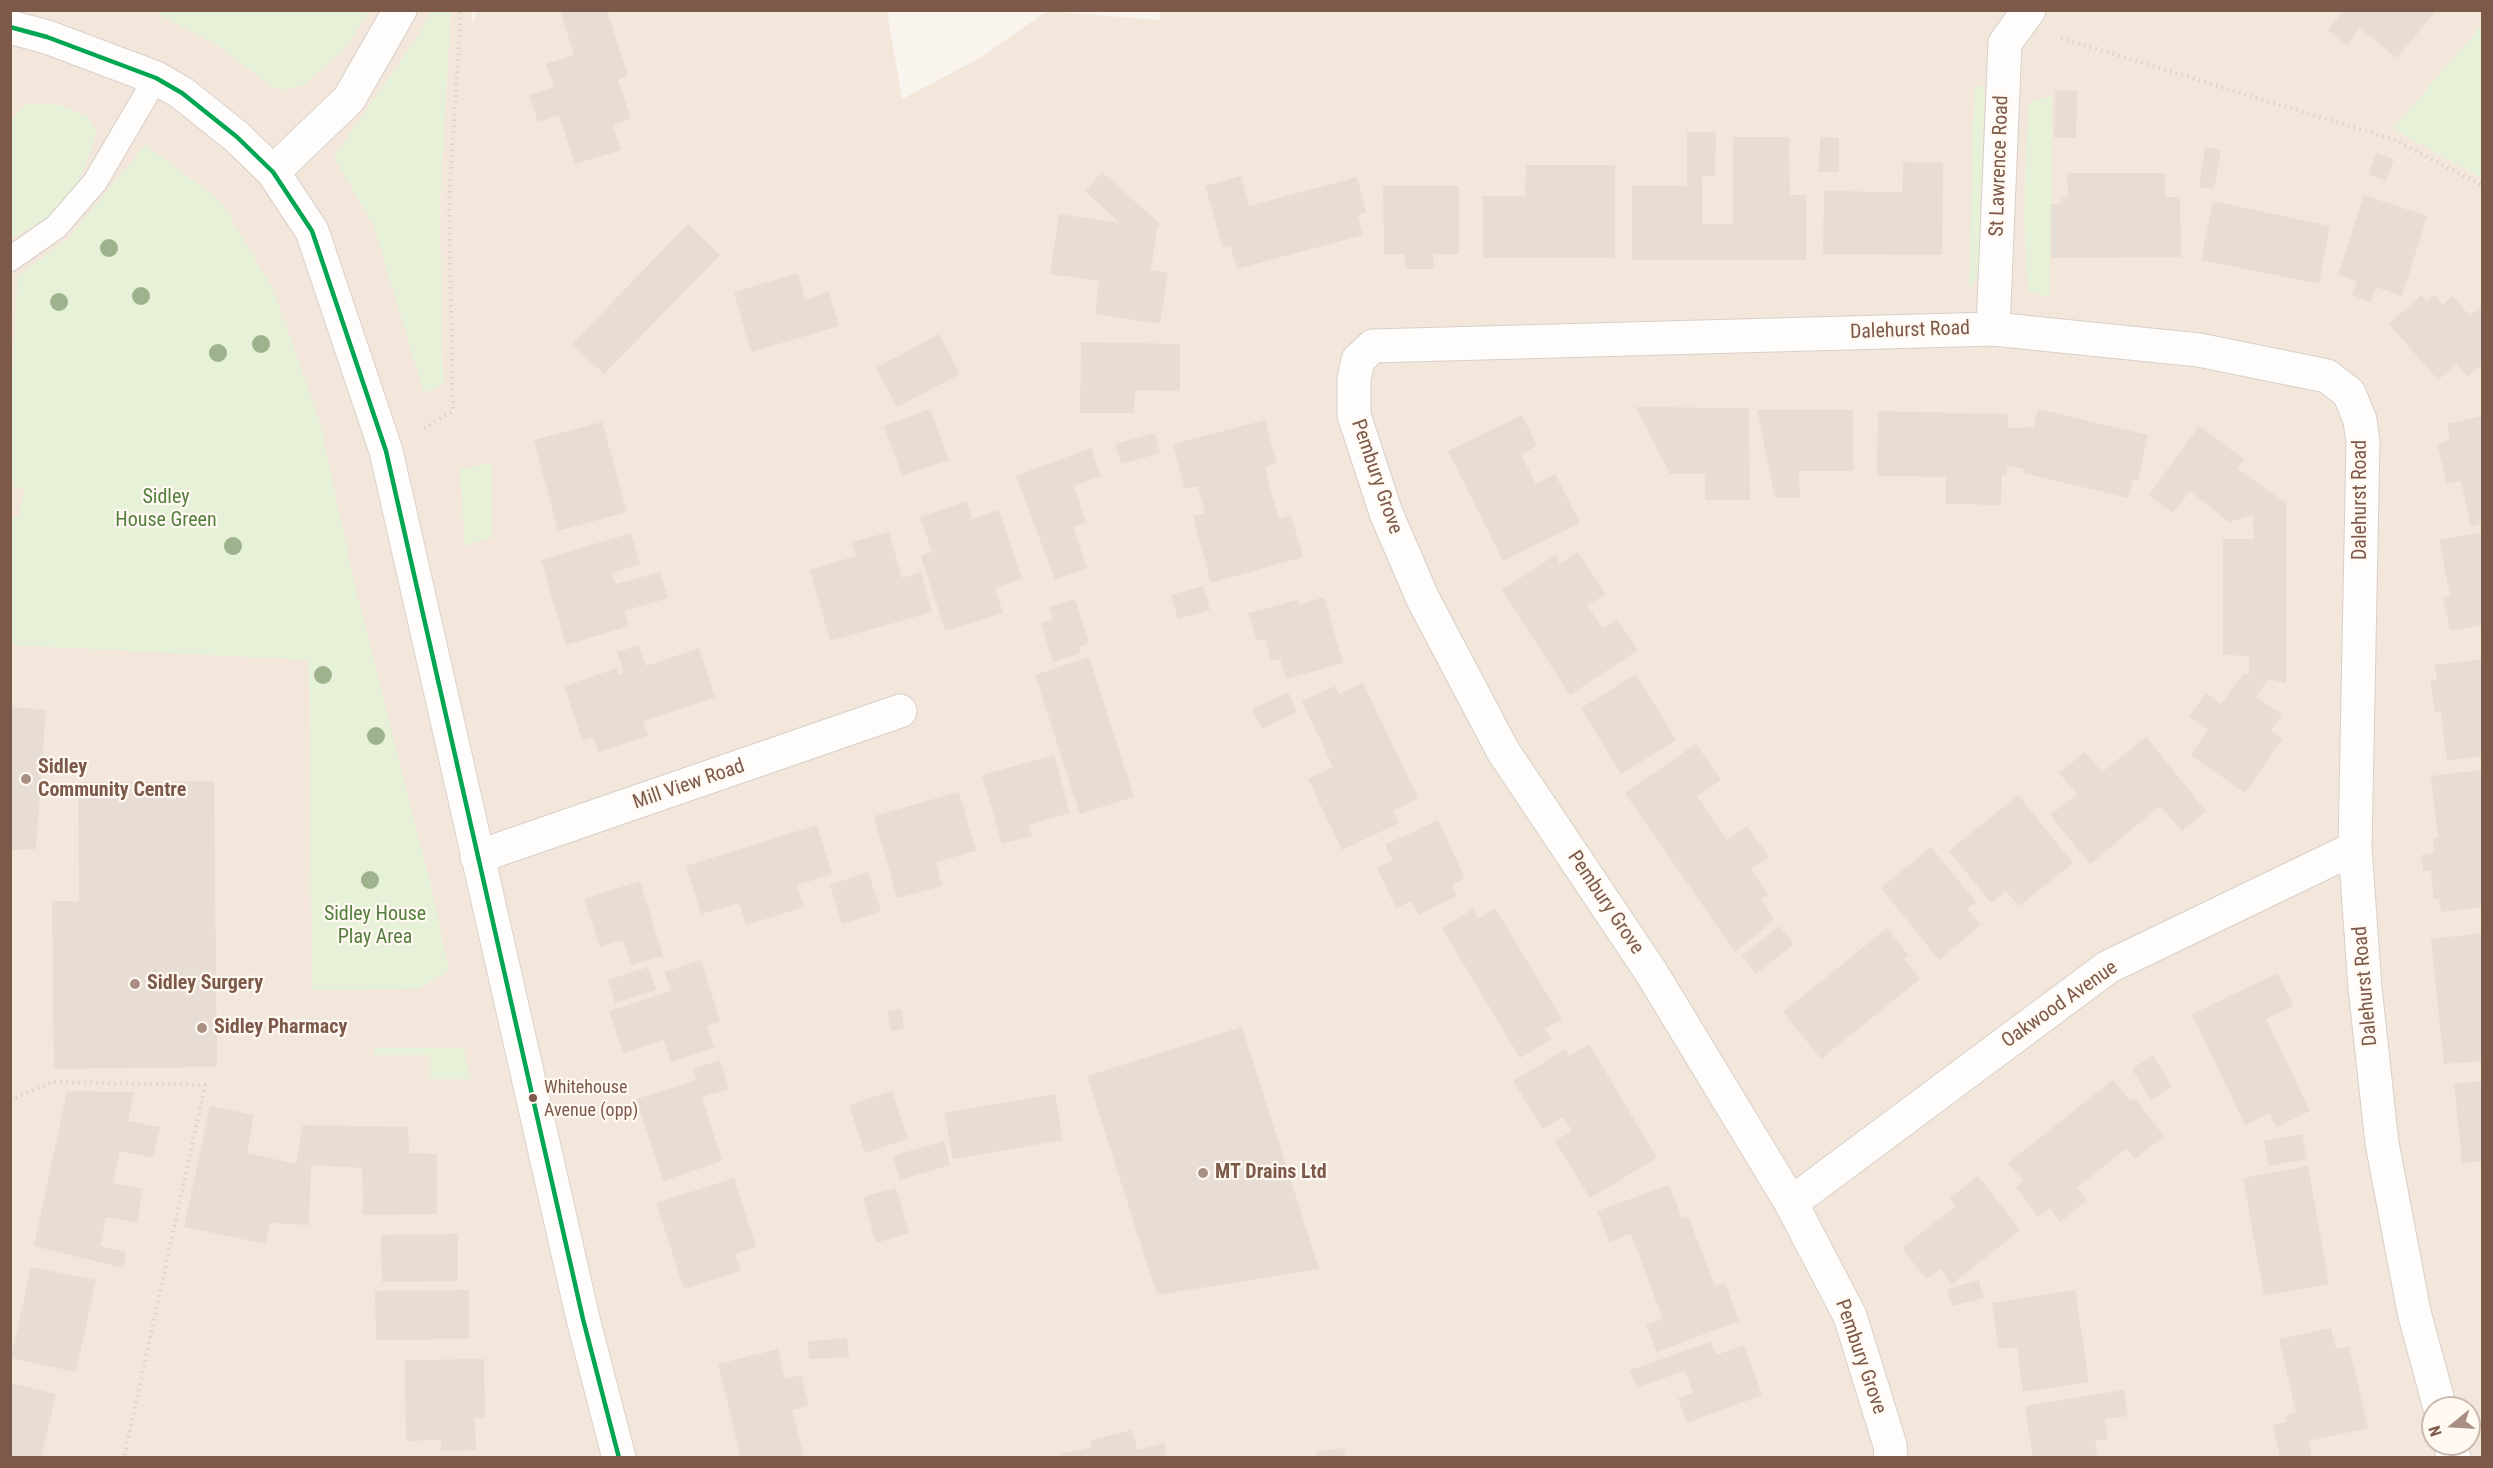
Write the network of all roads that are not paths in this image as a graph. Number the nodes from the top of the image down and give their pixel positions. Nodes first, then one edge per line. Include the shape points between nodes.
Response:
1 (400, 10) edge
2 (2024, 18) edge
3 (10, 27) edge
4 (156, 78) junction
5 (273, 172) junction
6 (10, 259) edge
7 (1993, 329) junction
8 (1373, 346) joint
9 (900, 711) dead end
10 (2355, 848) junction
11 (477, 857) junction
12 (1791, 1203) junction
13 (2437, 1396) edge
14 (619, 1458) edge
15 (1891, 1458) edge

1 - 5 street via 349,99
2 - 7 street, St Lawrence Road via 2005,43
3 - 4 street
4 - 5 street via 222,124
4 - 6 lane via 95,182 56,227
5 - 11 street via 312,231 386,451
7 - 8 street, Dalehurst Road
7 - 10 street, Dalehurst Road via 2199,350 2327,376 2349,393 2360,420 2363,442
8 - 12 street, Pembury Grove via 1358,360 1354,415 1386,513 1423,599 1503,750 1651,972
9 - 11 street, Mill View Road
10 - 12 street, Oakwood Avenue via 2108,967
10 - 13 street, Dalehurst Road via 2382,1143 2414,1312
11 - 14 street via 583,1319
12 - 15 street, Pembury Grove via 1850,1316

